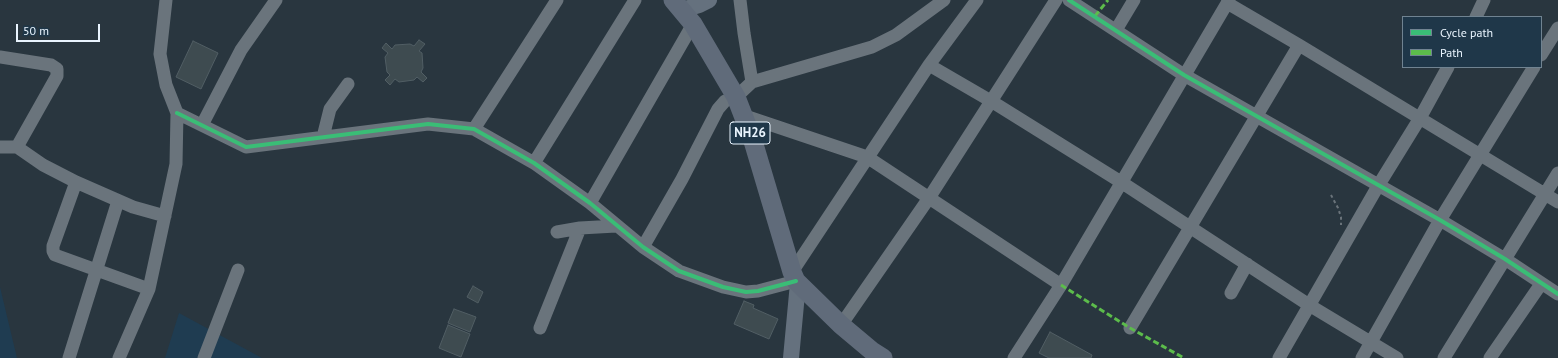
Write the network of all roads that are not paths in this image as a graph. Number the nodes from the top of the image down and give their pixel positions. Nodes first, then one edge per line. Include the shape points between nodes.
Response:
1 (166, 0) edge
2 (276, 0) edge
3 (557, 0) edge
4 (635, 0) edge
5 (709, 0) edge
6 (740, 0) edge
7 (944, 0) edge
8 (977, 0) edge
9 (1056, 0) edge
10 (1069, 0) edge
11 (1134, 0) edge
12 (1228, 1) edge
13 (683, 11) edge
14 (1558, 28) edge
15 (1116, 30) junction
16 (1300, 45) junction
17 (1542, 53) edge
18 (0, 57) edge
19 (928, 65) junction
20 (1447, 68) edge
21 (1533, 68) edge
22 (1184, 75) junction
23 (752, 82) junction
24 (348, 84) dead end
25 (736, 97) junction
26 (991, 100) junction
27 (177, 113) junction
28 (745, 116) junction
29 (1257, 116) junction
30 (1420, 118) junction
31 (202, 125) junction
32 (474, 129) junction
33 (322, 136) junction
34 (0, 147) edge
35 (17, 147) junction
36 (1480, 154) junction
37 (867, 157) junction
38 (534, 163) junction
39 (1558, 173) edge
40 (76, 182) junction
41 (1121, 182) junction
42 (1378, 186) junction
43 (1545, 194) junction
44 (929, 198) junction
45 (118, 201) junction
46 (1558, 202) edge
47 (590, 203) junction
48 (165, 216) junction
49 (1440, 220) junction
50 (616, 226) junction
51 (1191, 227) junction
52 (580, 228) junction
53 (557, 232) dead end
54 (642, 247) junction
55 (1505, 259) junction
56 (1247, 264) junction
57 (97, 269) junction
58 (238, 270) dead end
59 (795, 279) junction
60 (1541, 284) junction
61 (1061, 285) junction
62 (149, 289) junction
63 (1231, 293) dead end
64 (1558, 294) edge
65 (1309, 305) junction
66 (841, 325) junction
67 (540, 328) dead end
68 (1130, 328) dead end
69 (1371, 343) junction
70 (878, 356) edge
71 (69, 358) edge
72 (119, 358) edge
73 (204, 358) edge
74 (792, 358) edge
75 (1014, 358) edge
76 (1279, 358) edge
77 (1362, 358) edge
78 (1397, 358) edge
79 (1444, 358) edge
80 (1490, 358) edge

1 - 27 street via 160,54 166,85
2 - 31 street via 241,50
3 - 32 street
4 - 38 street
5 - 13 main road
6 - 23 street
7 - 23 street via 896,35 872,47
8 - 19 street
9 - 26 street
10 - 15 street
11 - 15 street
12 - 16 street
12 - 22 street
13 - 25 highway, NH26
13 - 47 street
14 - 17 street
15 - 22 street
16 - 29 street
16 - 30 street
18 - 35 street via 51,64 57,69 57,76
19 - 26 street
19 - 37 street
20 - 30 street
21 - 36 street
22 - 29 street
22 - 41 street
23 - 25 street
24 - 33 street via 330,109
25 - 28 highway, NH26
25 - 54 street via 725,101 718,109 682,179
26 - 41 street
26 - 44 street
27 - 31 street
27 - 48 street via 176,164
28 - 37 street
28 - 59 highway, NH26
29 - 42 street
29 - 51 street
30 - 36 street
30 - 42 street
31 - 33 street via 246,147
32 - 33 street via 428,124
32 - 38 street
34 - 35 street
35 - 40 street
36 - 43 street
36 - 49 street
37 - 44 street
37 - 59 street
38 - 47 street
39 - 43 street
40 - 45 street
40 - 57 street via 53,251 55,255
41 - 51 street
41 - 61 street
42 - 49 street
42 - 65 street
43 - 46 street
43 - 55 street
44 - 61 street
44 - 66 street
45 - 48 street
45 - 57 street
47 - 50 street
48 - 62 street
49 - 55 street
49 - 69 street
50 - 52 street
50 - 54 street
51 - 56 street
51 - 68 street
52 - 53 street
52 - 67 street
54 - 59 street via 678,271 723,287 746,292 758,291
55 - 60 street
55 - 79 street
56 - 63 street
56 - 65 street
57 - 62 street
57 - 71 street
58 - 73 street
59 - 66 highway, NH26
59 - 74 main road
60 - 64 street
60 - 80 street
61 - 75 street
62 - 72 street
65 - 69 street
65 - 76 street
66 - 70 highway, NH26
69 - 77 street
69 - 78 street

